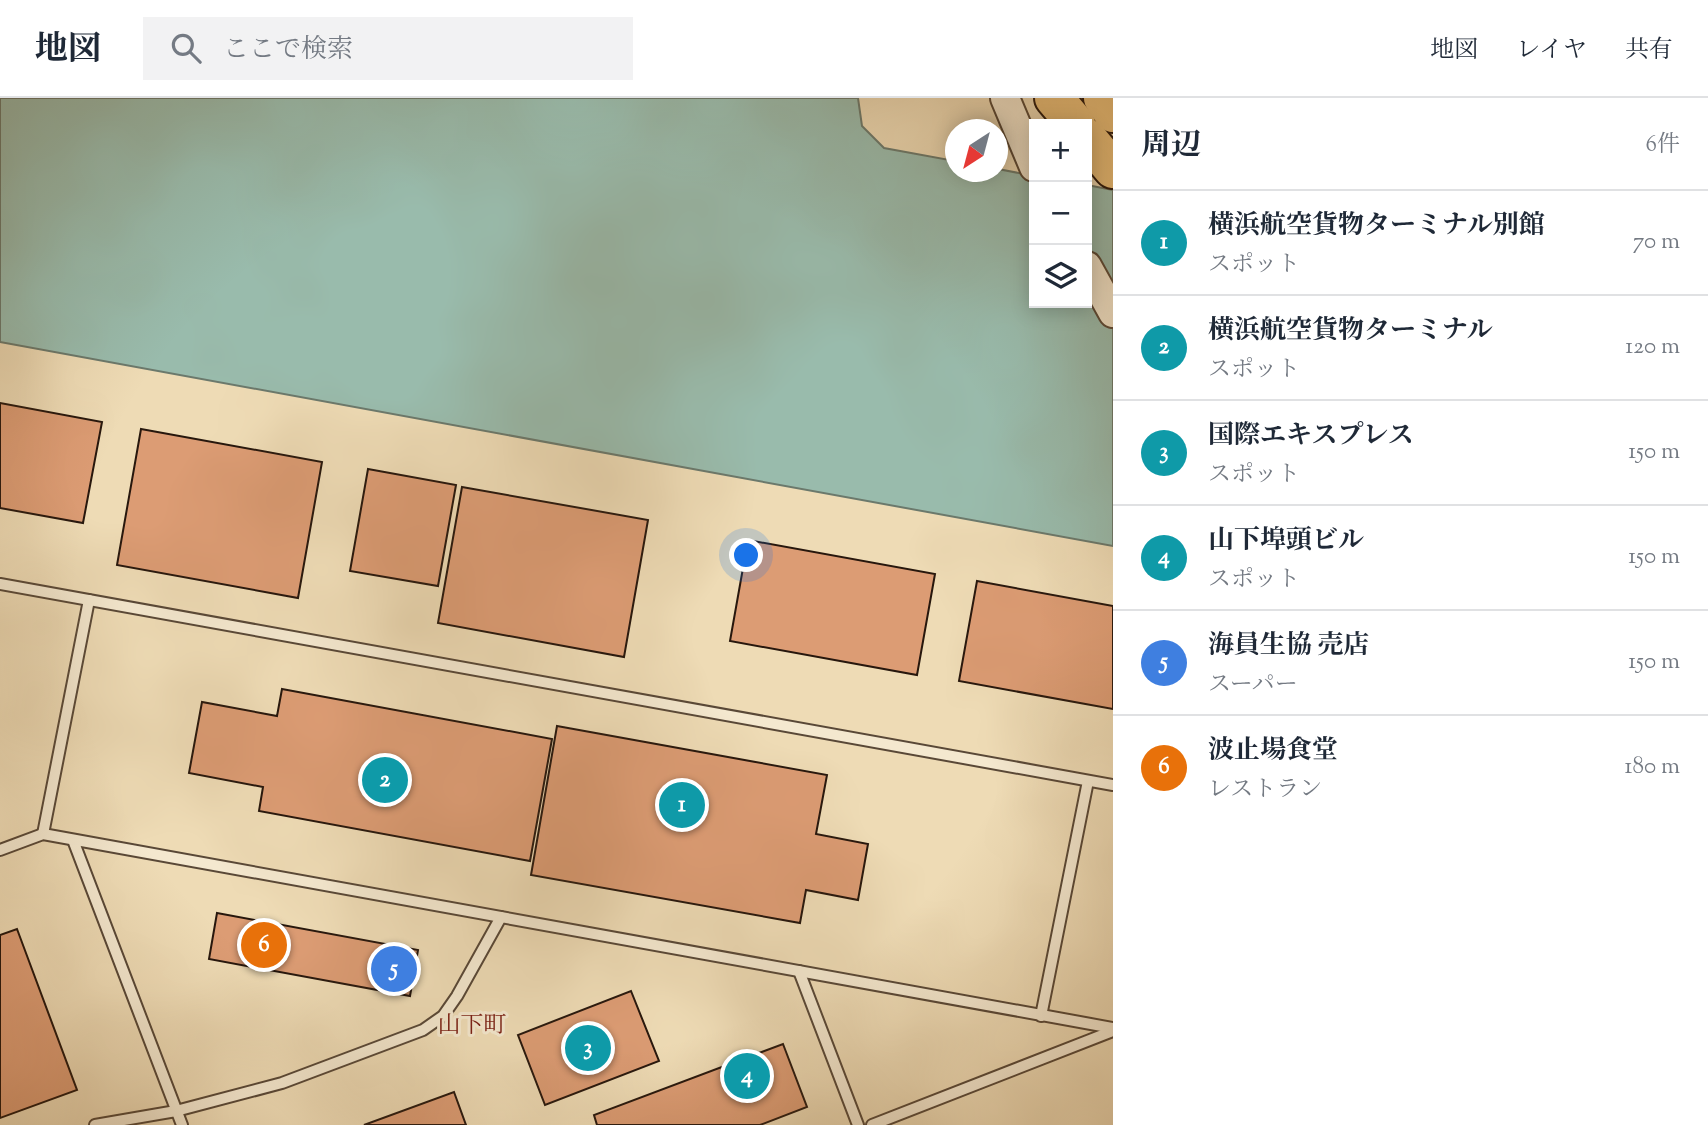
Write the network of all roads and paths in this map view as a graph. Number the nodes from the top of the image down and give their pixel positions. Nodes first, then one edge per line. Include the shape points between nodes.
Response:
1 (1005, 98) edge
2 (1054, 98) edge
3 (1102, 98) edge
4 (1113, 113) edge
5 (1072, 119) edge
6 (1092, 144) edge
7 (1029, 156) edge
8 (1113, 169) edge
9 (1092, 275) edge
10 (1113, 313) edge
11 (0, 584) edge
12 (89, 600) junction
13 (1088, 781) junction
14 (1113, 785) edge
15 (43, 834) junction
16 (73, 840) junction
17 (0, 850) edge
18 (502, 917) junction
19 (799, 971) junction
20 (1041, 1016) junction
21 (1113, 1029) edge
22 (176, 1111) junction
23 (95, 1125) edge
24 (182, 1125) edge
25 (858, 1125) edge
26 (872, 1125) edge

1 - 7 street
2 - 5 highway
3 - 4 highway
6 - 8 highway
9 - 10 street
11 - 12 lane
12 - 13 lane
12 - 15 lane
13 - 14 lane
13 - 20 lane
15 - 16 lane
15 - 17 lane
16 - 18 lane
16 - 22 lane
18 - 19 lane
18 - 22 lane via 457,996 443,1016 423,1030 282,1083
19 - 20 lane
19 - 25 lane
20 - 21 lane
21 - 26 lane
22 - 23 lane
22 - 24 lane

